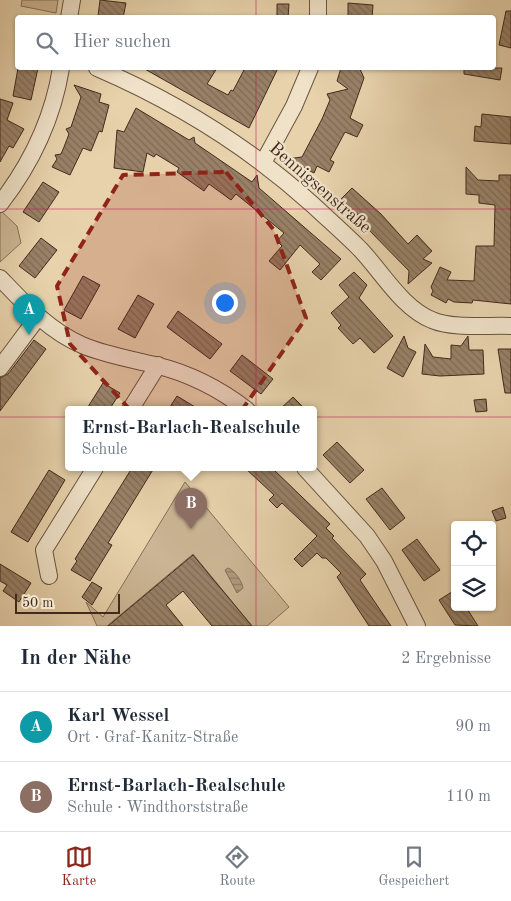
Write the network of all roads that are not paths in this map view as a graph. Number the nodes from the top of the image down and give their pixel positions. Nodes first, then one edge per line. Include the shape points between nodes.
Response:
1 (72, 0) edge
2 (318, 0) edge
3 (70, 15) edge
4 (318, 15) edge
5 (61, 70) edge
6 (102, 70) edge
7 (309, 70) edge
8 (263, 163) junction
9 (0, 204) edge
10 (0, 278) edge
11 (38, 317) junction
12 (511, 326) edge
13 (158, 365) junction
14 (0, 368) edge
15 (132, 406) edge
16 (242, 406) edge
17 (93, 471) edge
18 (308, 471) edge
19 (49, 576) dead end
20 (417, 626) edge

1 - 3 street
2 - 4 street
5 - 9 street via 58,89 40,138
6 - 8 street, Bennigsenstraße via 190,114
7 - 8 street
8 - 12 street, Bennigsenstraße via 360,250 418,313 447,324
10 - 11 street
11 - 13 street via 82,345
11 - 14 street
13 - 15 street
13 - 16 street via 202,382
17 - 19 street via 44,550
18 - 20 street via 367,536 384,561

